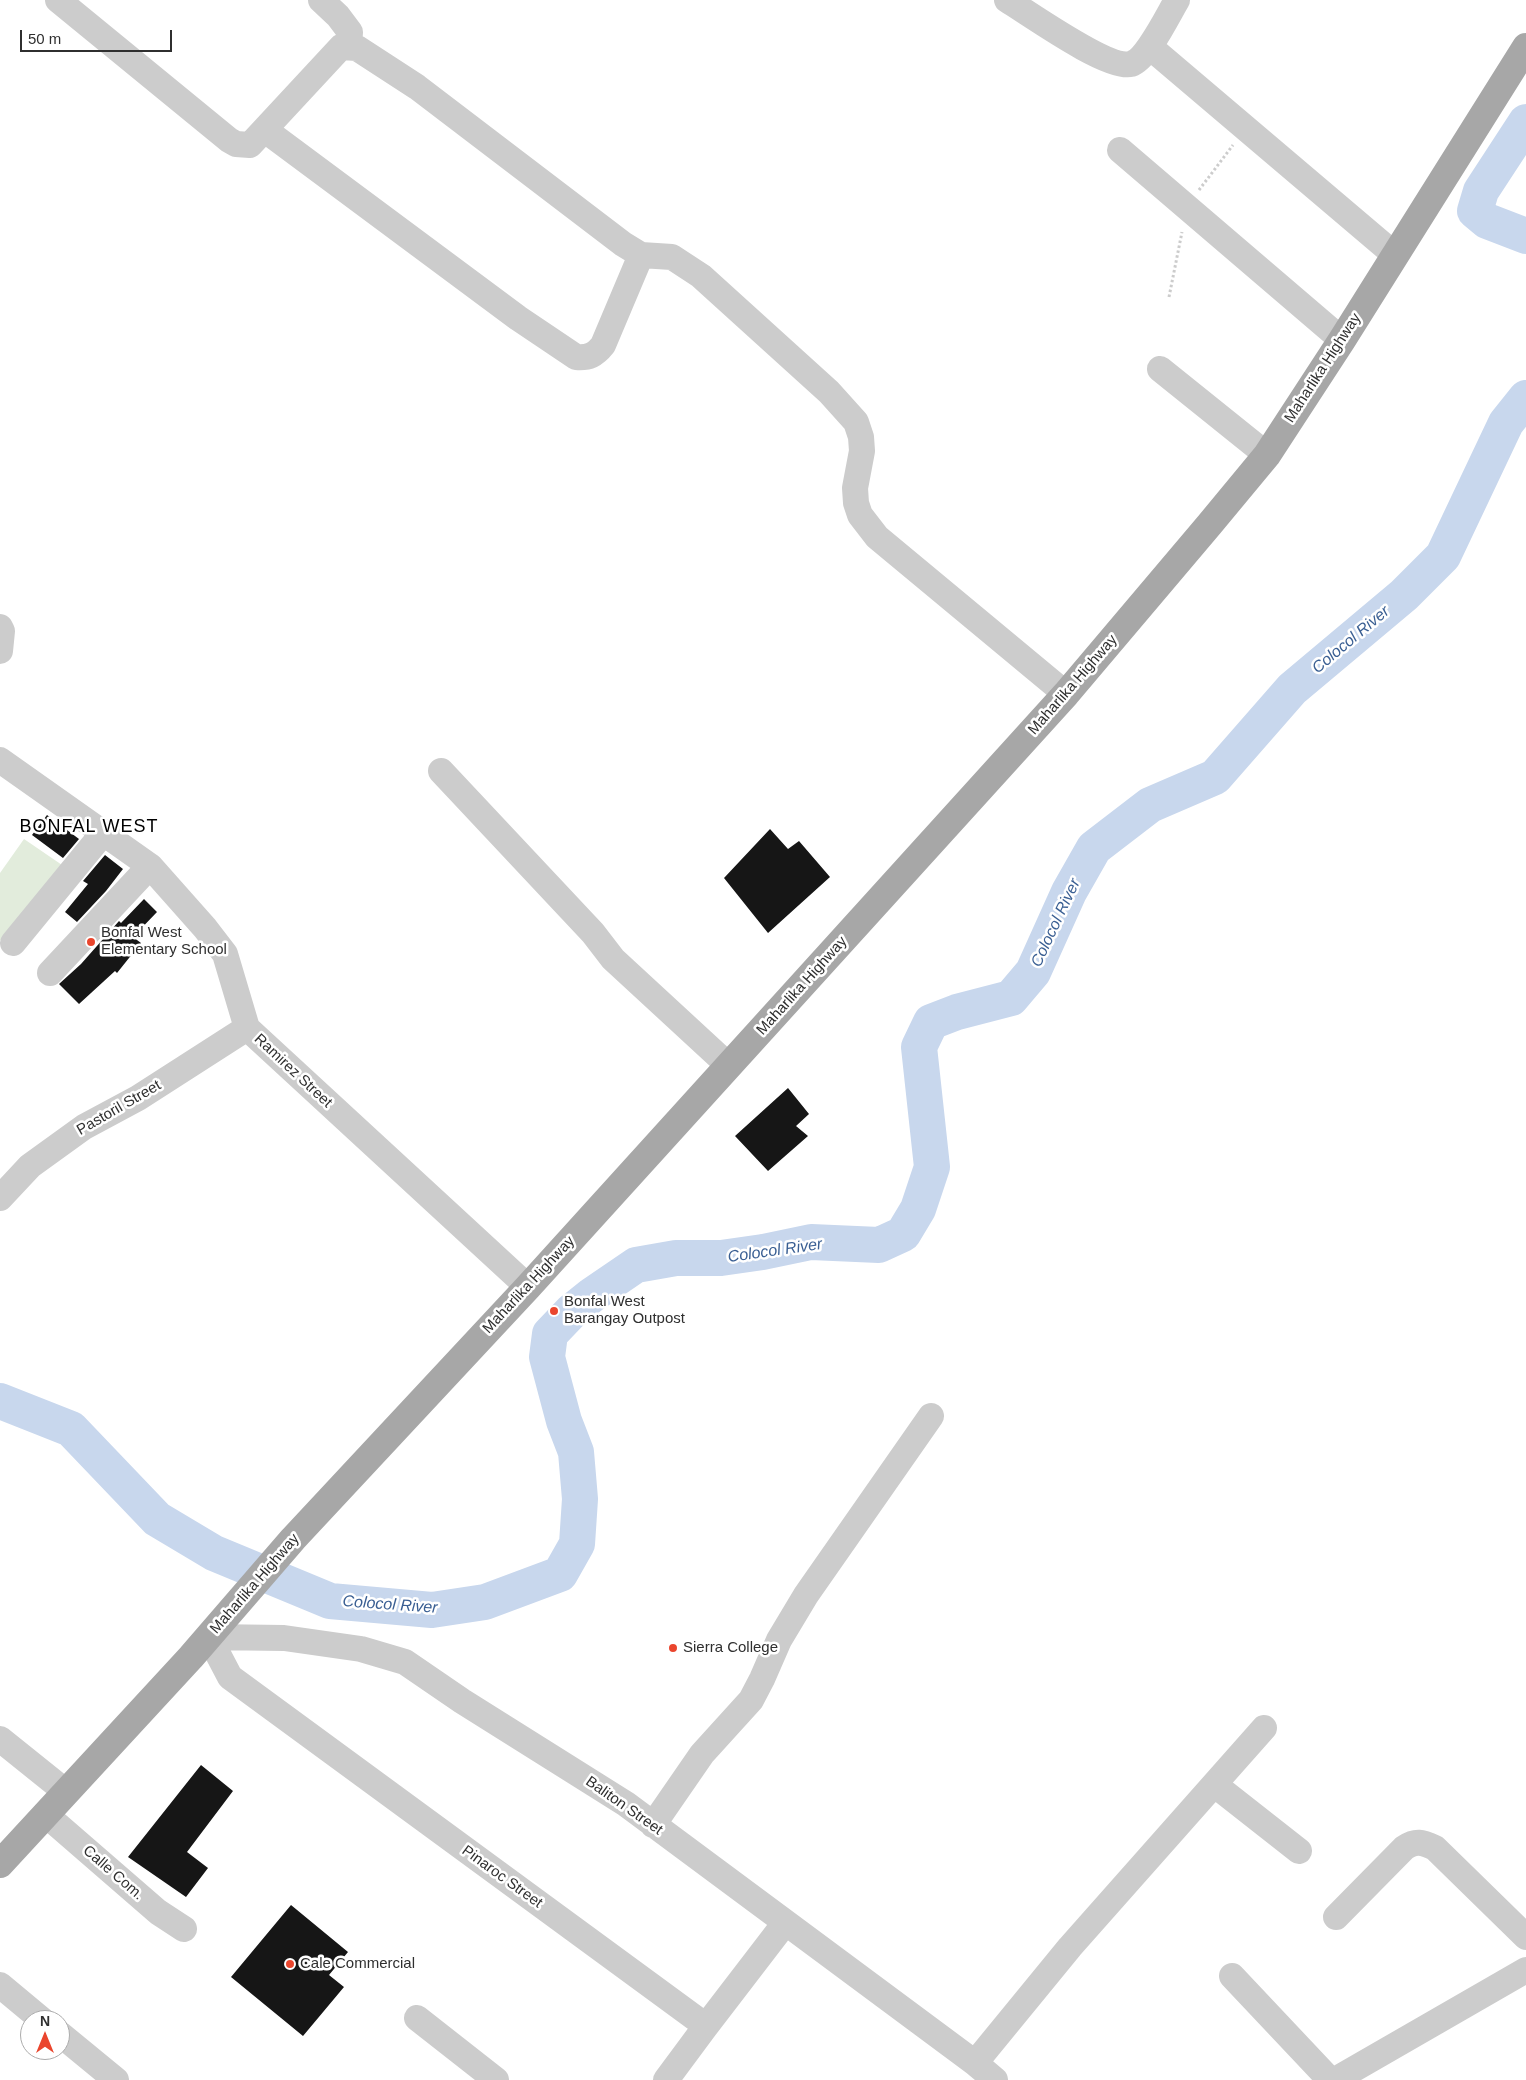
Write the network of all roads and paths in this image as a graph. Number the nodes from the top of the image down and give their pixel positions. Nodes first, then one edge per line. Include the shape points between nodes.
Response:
1 (58, 0) edge
2 (321, 0) edge
3 (1007, 0) edge
4 (1177, 0) edge
5 (349, 46) junction
6 (1150, 47) junction
7 (1526, 47) edge
8 (265, 130) junction
9 (1120, 150) dead end
10 (641, 255) junction
11 (1395, 255) junction
12 (1342, 340) junction
13 (1160, 369) dead end
14 (1267, 455) junction
15 (0, 627) edge
16 (0, 651) edge
17 (1066, 694) junction
18 (2, 769) edge
19 (441, 771) dead end
20 (104, 832) junction
21 (150, 866) junction
22 (13, 943) dead end
23 (50, 973) dead end
24 (247, 1028) junction
25 (729, 1066) junction
26 (2, 1192) edge
27 (528, 1287) junction
28 (931, 1416) dead end
29 (209, 1637) junction
30 (1264, 1728) dead end
31 (0, 1739) edge
32 (1215, 1785) junction
33 (66, 1792) junction
34 (45, 1814) junction
35 (653, 1825) junction
36 (1299, 1851) dead end
37 (0, 1864) edge
38 (1336, 1916) dead end
39 (785, 1923) junction
40 (184, 1929) dead end
41 (1526, 1937) edge
42 (1526, 1970) edge
43 (1232, 1976) dead end
44 (0, 1985) edge
45 (30, 2010) edge
46 (417, 2018) dead end
47 (706, 2026) junction
48 (70, 2042) edge
49 (975, 2063) junction
50 (116, 2080) edge
51 (496, 2080) edge
52 (666, 2080) edge
53 (995, 2080) edge
54 (1330, 2080) edge
55 (1335, 2080) edge

1 - 8 street via 229,140 250,145
2 - 5 street via 350,32
3 - 6 street via 1119,65 1132,64
4 - 6 street
5 - 8 street via 335,52
5 - 10 street via 358,48 417,87
6 - 11 street
7 - 11 main road, Maharlika Highway
8 - 10 street via 576,357 596,354 603,345
9 - 12 street
10 - 17 street via 672,258 701,276 829,392 856,422 861,437 856,503 860,515 877,537
11 - 12 main road, Maharlika Highway
12 - 14 main road, Maharlika Highway
13 - 14 street
14 - 17 main road, Maharlika Highway
15 - 16 street
17 - 25 main road, Maharlika Highway
18 - 20 street, Ramirez Street
19 - 25 street via 593,933 613,959
20 - 21 street, Ramirez Street
20 - 22 street
21 - 23 street
21 - 24 street, Ramirez Street via 225,954
24 - 26 street, Pastoril Street via 138,1098 84,1127 30,1166
24 - 27 street, Ramirez Street
25 - 27 main road, Maharlika Highway
27 - 29 main road, Maharlika Highway via 293,1539
28 - 35 street via 806,1595 779,1640 751,1700 702,1754
29 - 33 main road, Maharlika Highway
29 - 35 street, Baliton Street via 284,1638 361,1649 405,1662 626,1804
29 - 47 street, Pinaroc Street via 230,1677
30 - 32 street
31 - 33 street
32 - 36 street
32 - 49 street via 1070,1946
33 - 34 main road, Maharlika Highway
34 - 37 main road, Maharlika Highway
34 - 40 street, Calle Com. via 158,1912
35 - 39 street, Baliton Street
38 - 41 street via 1404,1848 1420,1841 1435,1848
39 - 47 street
39 - 49 street, Baliton Street
42 - 55 street
43 - 54 street
44 - 45 street
46 - 51 street
47 - 52 street
48 - 50 street
49 - 53 street, Baliton Street

